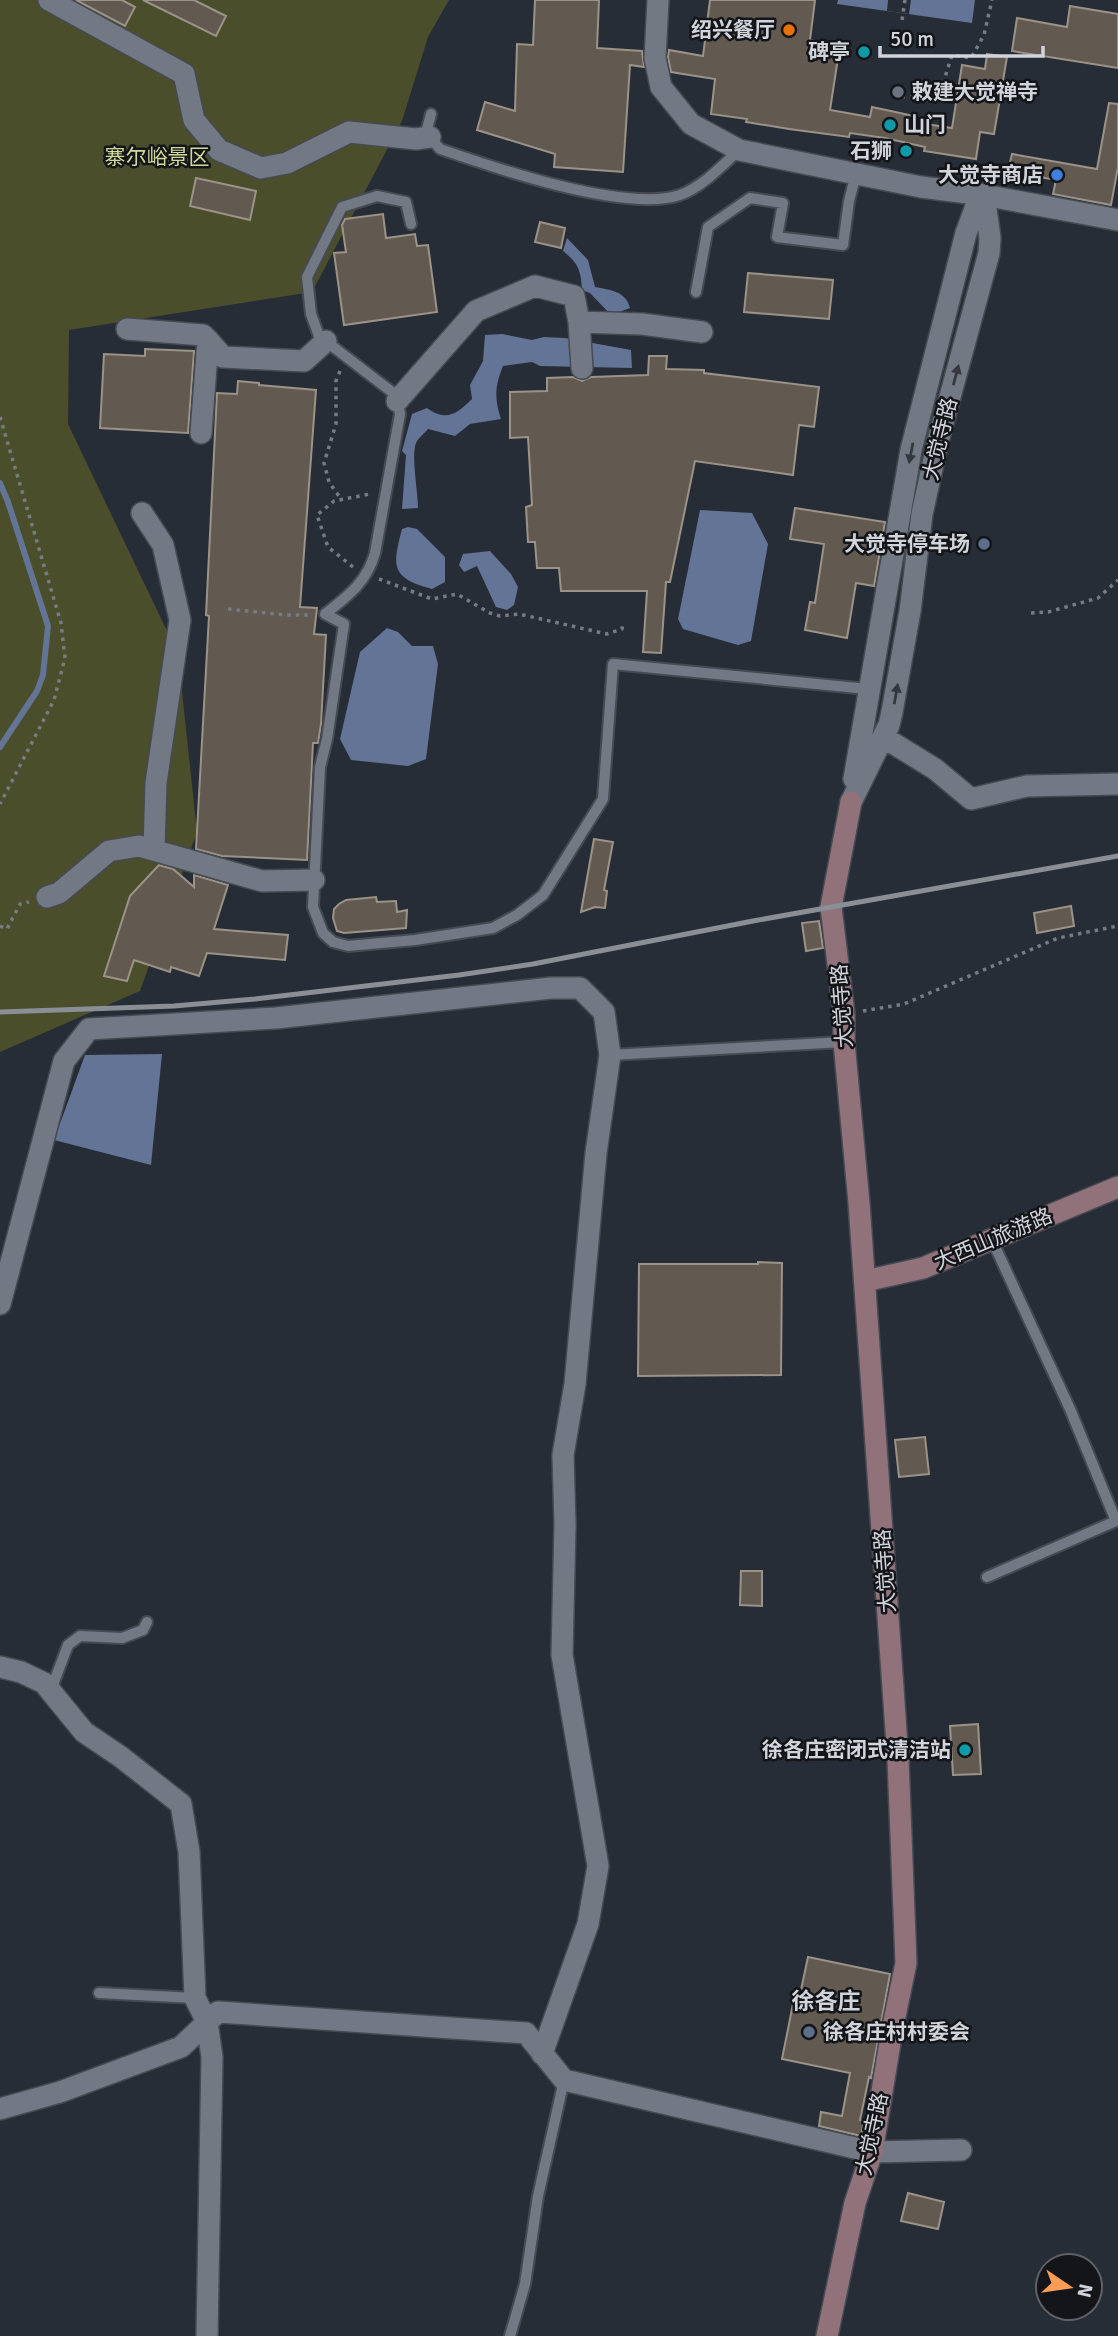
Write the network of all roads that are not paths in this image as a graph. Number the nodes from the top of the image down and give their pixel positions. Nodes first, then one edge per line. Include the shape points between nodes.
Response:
1 (50, 0) edge
2 (658, 0) edge
3 (431, 114) dead end
4 (430, 138) junction
5 (739, 150) junction
6 (856, 174) junction
7 (984, 195) junction
8 (1118, 220) edge
9 (411, 224) dead end
10 (696, 292) dead end
11 (579, 322) junction
12 (127, 329) dead end
13 (702, 332) dead end
14 (208, 340) junction
15 (326, 341) junction
16 (582, 368) dead end
17 (397, 401) junction
18 (201, 433) dead end
19 (142, 513) dead end
20 (868, 689) junction
21 (883, 737) junction
22 (1118, 784) edge
23 (851, 802) junction
24 (154, 850) junction
25 (314, 880) junction
26 (47, 897) road end
27 (844, 1042) junction
28 (610, 1055) junction
29 (1118, 1187) edge
30 (992, 1240) junction
31 (865, 1281) junction
32 (0, 1304) edge
33 (987, 1577) dead end
34 (147, 1622) dead end
35 (0, 1667) edge
36 (51, 1690) junction
37 (99, 1993) dead end
38 (195, 1997) junction
39 (207, 2022) junction
40 (542, 2054) junction
41 (564, 2080) junction
42 (0, 2109) edge
43 (961, 2150) dead end
44 (872, 2152) junction
45 (207, 2336) edge
46 (510, 2336) edge
47 (827, 2336) edge

1 - 4 street via 184,74 194,120 219,150 261,167 287,163 349,132
2 - 5 street via 655,58 661,87 691,124
3 - 4 lane via 426,134
4 - 5 lane via 440,149 569,188 652,199 680,194 709,177
5 - 6 street
6 - 7 street
6 - 10 lane via 843,245 777,237 783,203 750,198 708,227
7 - 8 street
7 -> 20 street, 大觉寺路 via 963,244 911,450
21 -> 7 street, 大觉寺路 via 910,611 922,514 989,253
9 - 15 lane via 406,202 377,197 342,208 307,277 311,314
11 - 13 street
11 - 16 street
11 - 17 street via 574,296 535,286 499,300 477,311
12 - 14 street via 203,335
14 - 15 street via 223,357 304,361
14 - 18 street
15 - 17 lane via 396,395
17 - 25 lane via 400,414 368,574 325,614 344,624 320,767
19 - 24 street via 163,545 180,620 156,783
20 - 23 street, 大觉寺路
20 - 25 lane via 613,663 603,799 543,895 517,915 494,928 348,946 323,933 313,907
21 - 22 street via 935,769 971,799 1027,786
21 - 23 street, 大觉寺路
23 - 27 street, 大觉寺路 via 831,907
24 - 25 street via 262,881
24 - 26 street via 139,846 109,851 60,892
27 - 28 lane
27 - 31 street, 大觉寺路
28 - 32 street via 604,1012 580,988 276,1018 89,1029 64,1061
28 - 40 street via 596,1153 575,1384 563,1455 562,1655 598,1866 588,1924
29 - 30 street, 大西山旅游路
30 - 31 street, 大西山旅游路 via 923,1269
30 - 33 lane via 1116,1521
31 - 44 street, 大觉寺路 via 898,1759 906,1963
34 - 36 lane via 143,1630 122,1638 80,1636 68,1645
35 - 36 street via 21,1672
36 - 38 street via 85,1732 181,1804 189,1852
37 - 38 lane
38 - 39 street
39 - 40 street via 218,2012 526,2033
39 - 42 street via 181,2047
39 - 45 street via 212,2057
40 - 41 street
41 - 44 street
41 - 46 lane via 538,2196 525,2284
43 - 44 street
44 - 47 street, 大觉寺路 via 855,2203

